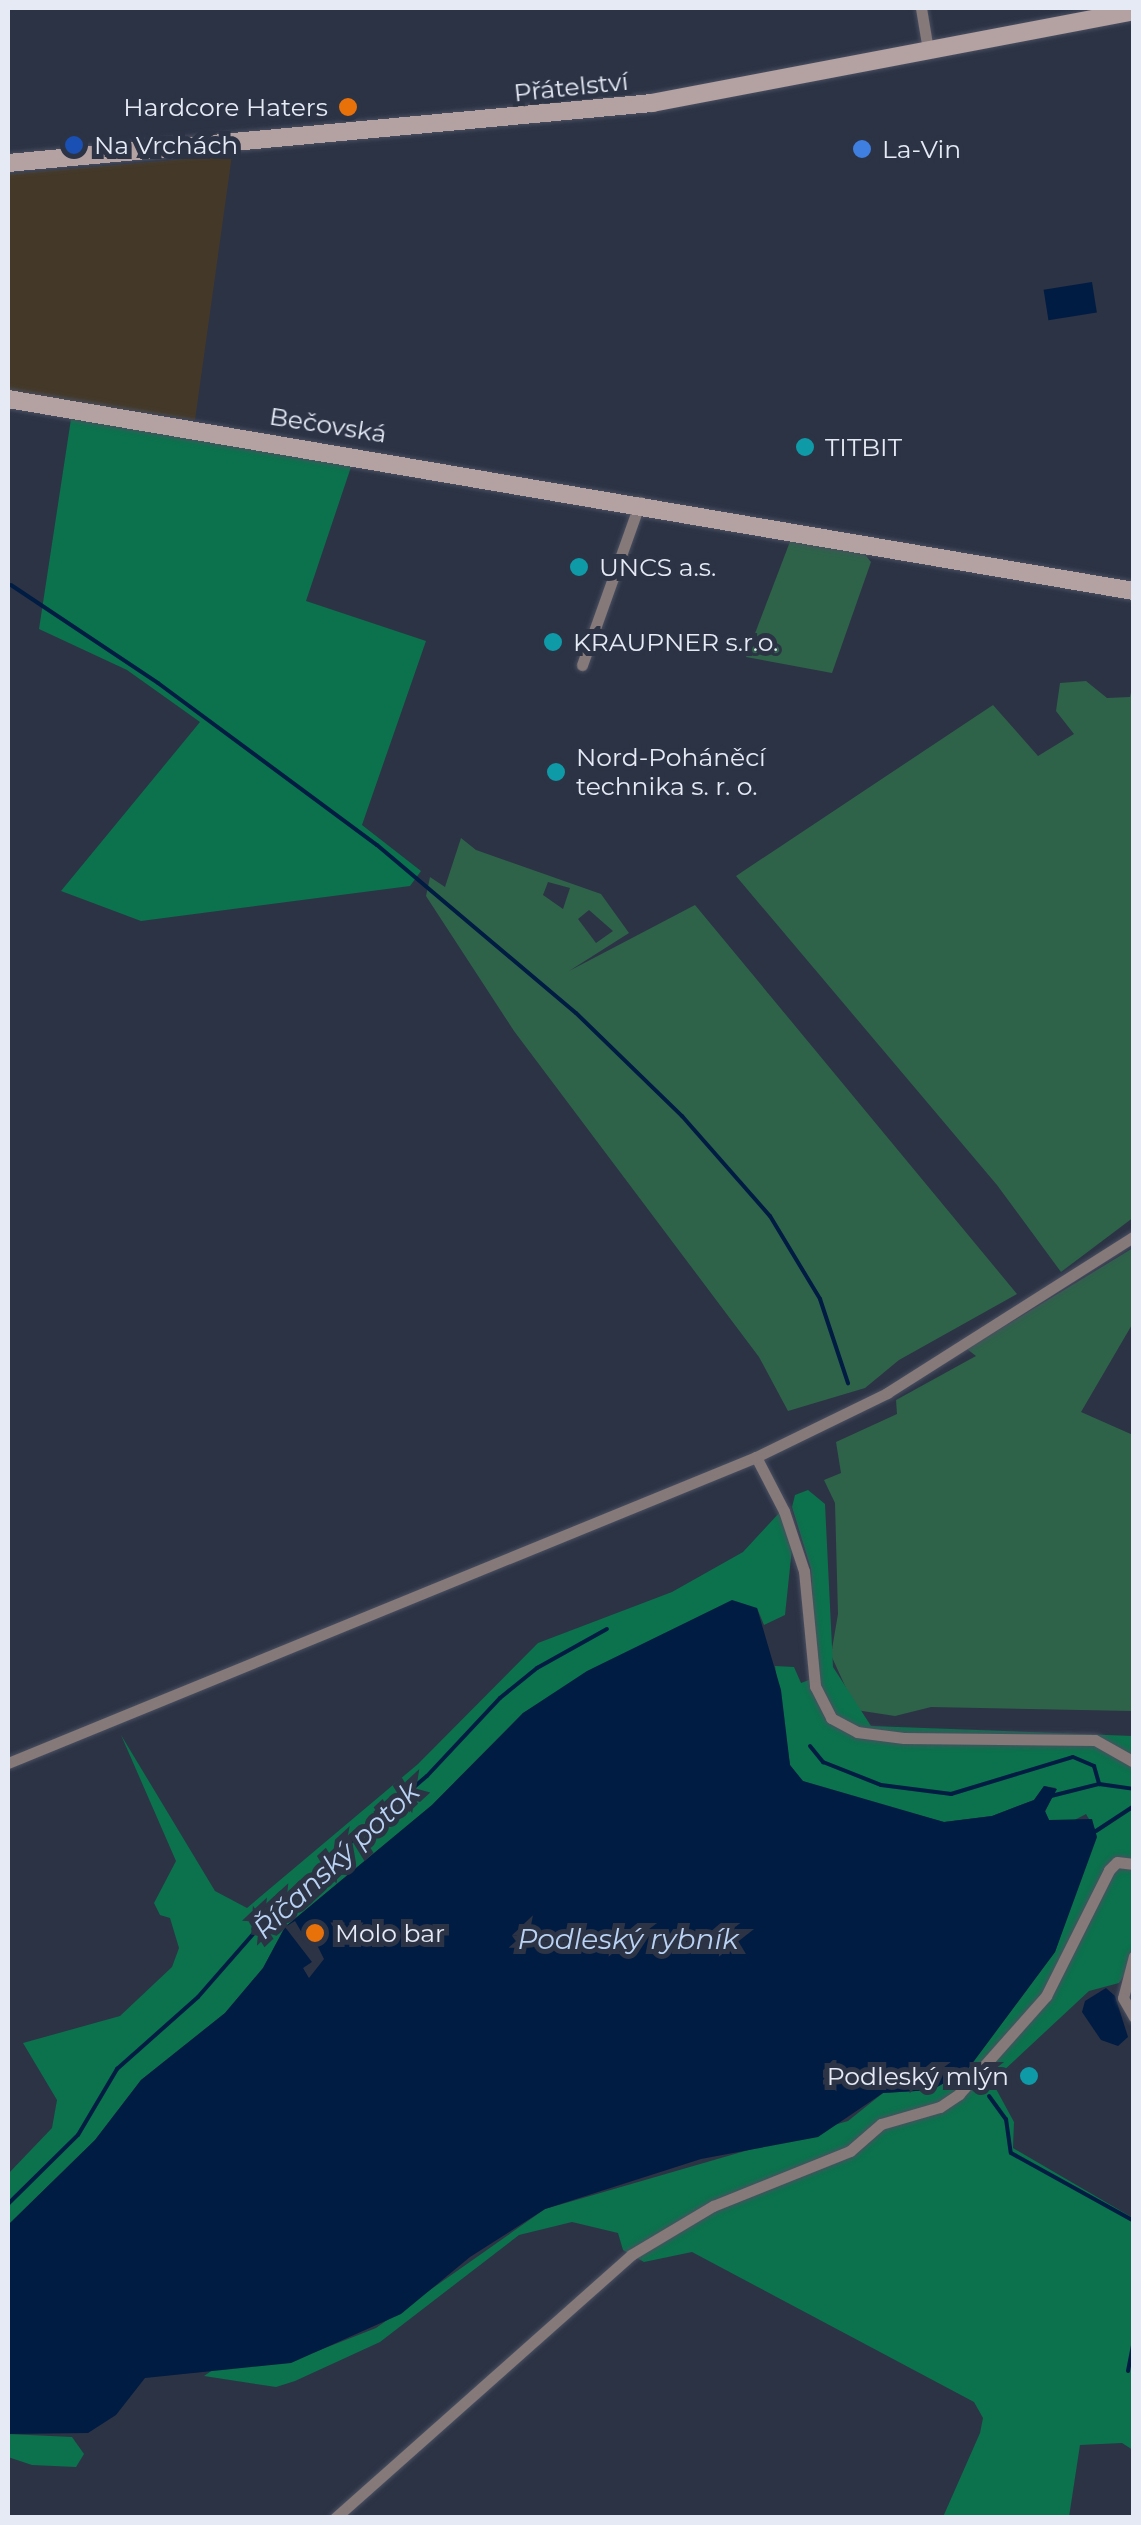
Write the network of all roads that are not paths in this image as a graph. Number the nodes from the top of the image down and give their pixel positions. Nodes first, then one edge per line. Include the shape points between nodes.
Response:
1 (921, 8) edge
2 (1134, 10) edge
3 (928, 50) junction
4 (8, 164) edge
5 (8, 399) edge
6 (640, 502) junction
7 (1134, 592) edge
8 (582, 665) dead end
9 (1134, 1236) edge
10 (756, 1457) junction
11 (1134, 1762) edge
12 (8, 1764) edge
13 (1134, 1864) edge
14 (1134, 1956) edge
15 (1134, 2018) edge
16 (336, 2518) edge

1 - 3 street
2 - 3 street, Přátelství
3 - 4 street, Přátelství via 595,111
5 - 6 street, Bečovská
6 - 7 street, Bečovská
6 - 8 street
9 - 10 street via 887,1393
10 - 11 street via 784,1510 804,1571 814,1686 832,1718 857,1732 904,1738 1096,1740
10 - 12 street
13 - 16 street via 1114,1864 1046,1996 959,2094 940,2107 881,2124 850,2151 713,2206 631,2255
14 - 15 street via 1123,1998

